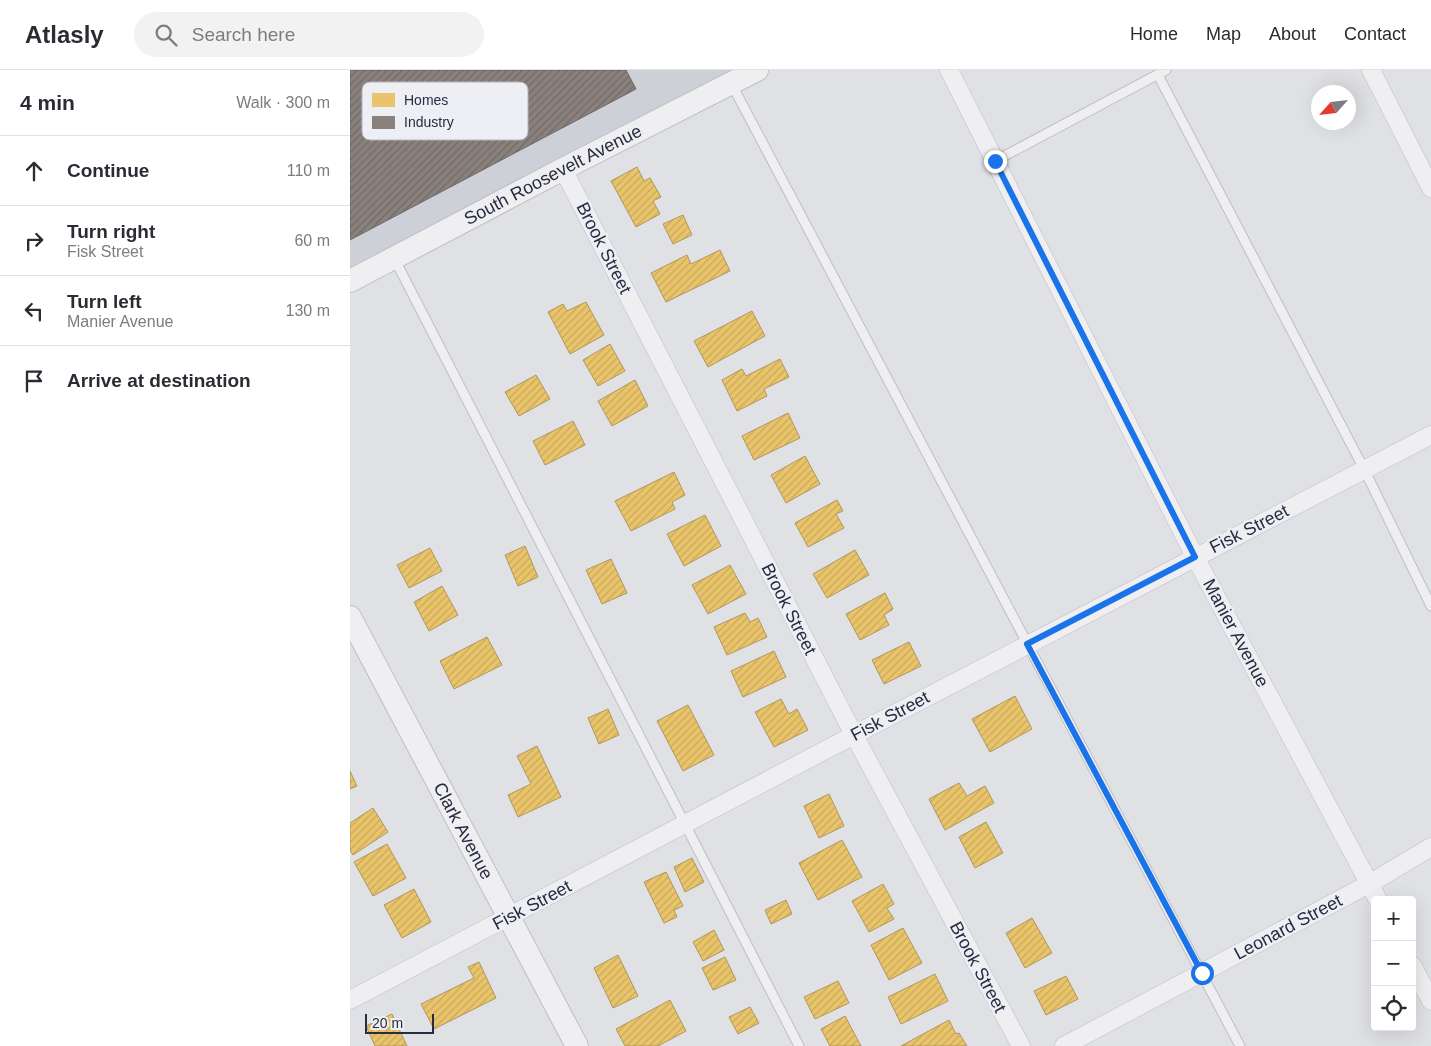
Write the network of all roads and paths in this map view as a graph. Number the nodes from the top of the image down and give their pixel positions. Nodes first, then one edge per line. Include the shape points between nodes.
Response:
1 (757, 70) edge
2 (949, 70) edge
3 (1166, 70) edge
4 (1371, 70) edge
5 (1158, 75) junction
6 (731, 83) junction
7 (995, 161) junction
8 (563, 168) junction
9 (1431, 188) edge
10 (394, 258) junction
11 (350, 281) edge
12 (1431, 435) edge
13 (1364, 470) junction
14 (1195, 557) junction
15 (1431, 606) edge
16 (350, 617) edge
17 (1027, 644) junction
18 (854, 735) junction
19 (686, 824) junction
20 (1431, 848) edge
21 (1369, 884) junction
22 (1376, 896) edge
23 (510, 917) junction
24 (1202, 973) junction
25 (1416, 973) edge
26 (350, 1000) edge
27 (1431, 1001) edge
28 (578, 1046) edge
29 (799, 1046) edge
30 (1020, 1046) edge
31 (1064, 1046) edge
32 (1240, 1046) edge

1 - 6 street, South Roosevelt Avenue
2 - 7 street, Manier Avenue
3 - 5 lane
4 - 9 street
5 - 7 lane
5 - 13 lane
6 - 8 street, South Roosevelt Avenue
6 - 17 lane
7 - 14 street, Manier Avenue
8 - 10 street, South Roosevelt Avenue
8 - 18 street, Brook Street
10 - 11 street, South Roosevelt Avenue
10 - 19 lane
12 - 13 street, Fisk Street
13 - 14 street, Fisk Street
13 - 15 lane
14 - 17 street, Fisk Street
14 - 21 street, Manier Avenue
16 - 23 street, Clark Avenue
17 - 18 street, Fisk Street
17 - 24 lane
18 - 19 street, Fisk Street
18 - 30 street, Brook Street
19 - 23 street, Fisk Street
19 - 29 lane
20 - 21 street, Leonard Street
21 - 22 street, Manier Avenue
21 - 24 street, Leonard Street
23 - 26 street, Fisk Street
23 - 28 street, Clark Avenue
24 - 31 street, Leonard Street
24 - 32 lane
25 - 27 street

